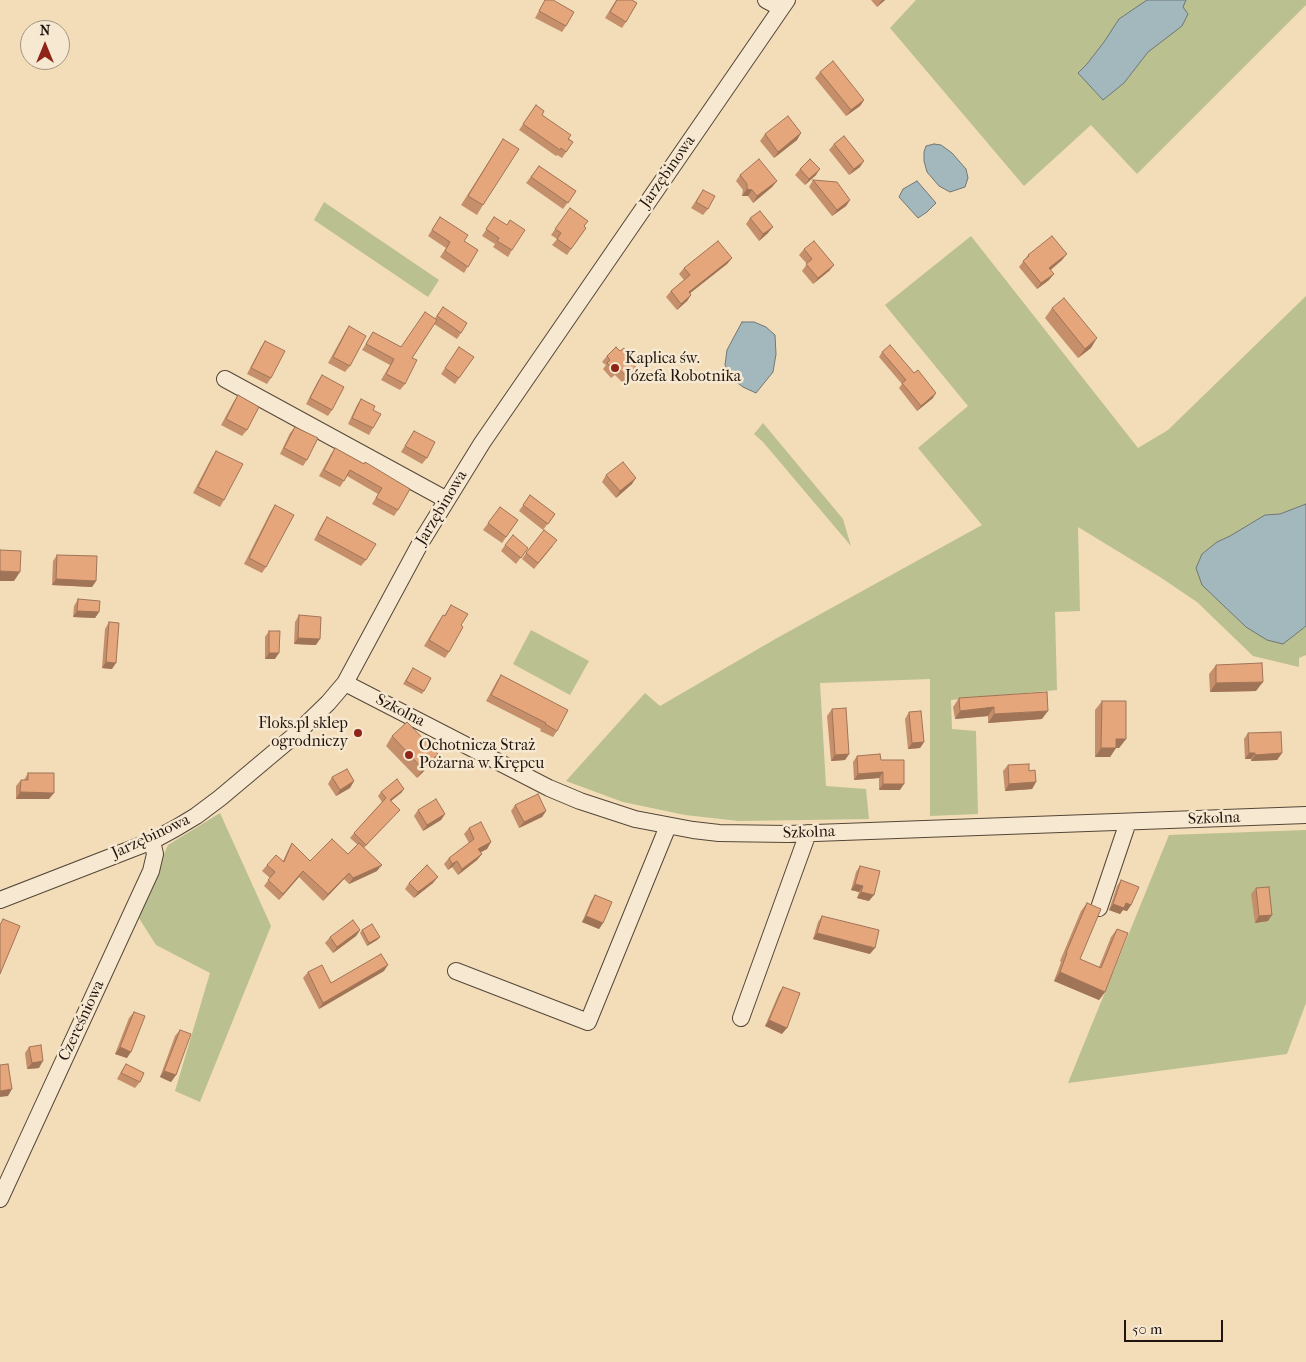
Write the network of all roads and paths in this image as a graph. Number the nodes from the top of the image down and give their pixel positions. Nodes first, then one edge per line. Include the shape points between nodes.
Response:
1 (766, 0) edge
2 (784, 4) edge
3 (225, 379) dead end
4 (446, 500) junction
5 (345, 682) junction
6 (1306, 815) edge
7 (1128, 822) junction
8 (668, 826) junction
9 (808, 833) junction
10 (152, 841) junction
11 (0, 900) edge
12 (1099, 908) edge
13 (456, 970) dead end
14 (740, 1018) dead end
15 (0, 1199) edge

1 - 2 street
2 - 4 street, Jarzębinowa
3 - 4 street
4 - 5 street, Jarzębinowa
5 - 8 street, Szkolna via 559,792 614,814
5 - 10 street, Jarzębinowa via 295,735 220,798
6 - 7 street, Szkolna
7 - 9 street, Szkolna
7 - 12 street
8 - 9 street, Szkolna via 719,833
8 - 13 street via 588,1022
9 - 14 street
10 - 11 street, Jarzębinowa
10 - 15 street, Czereśniowa via 155,854 151,871

